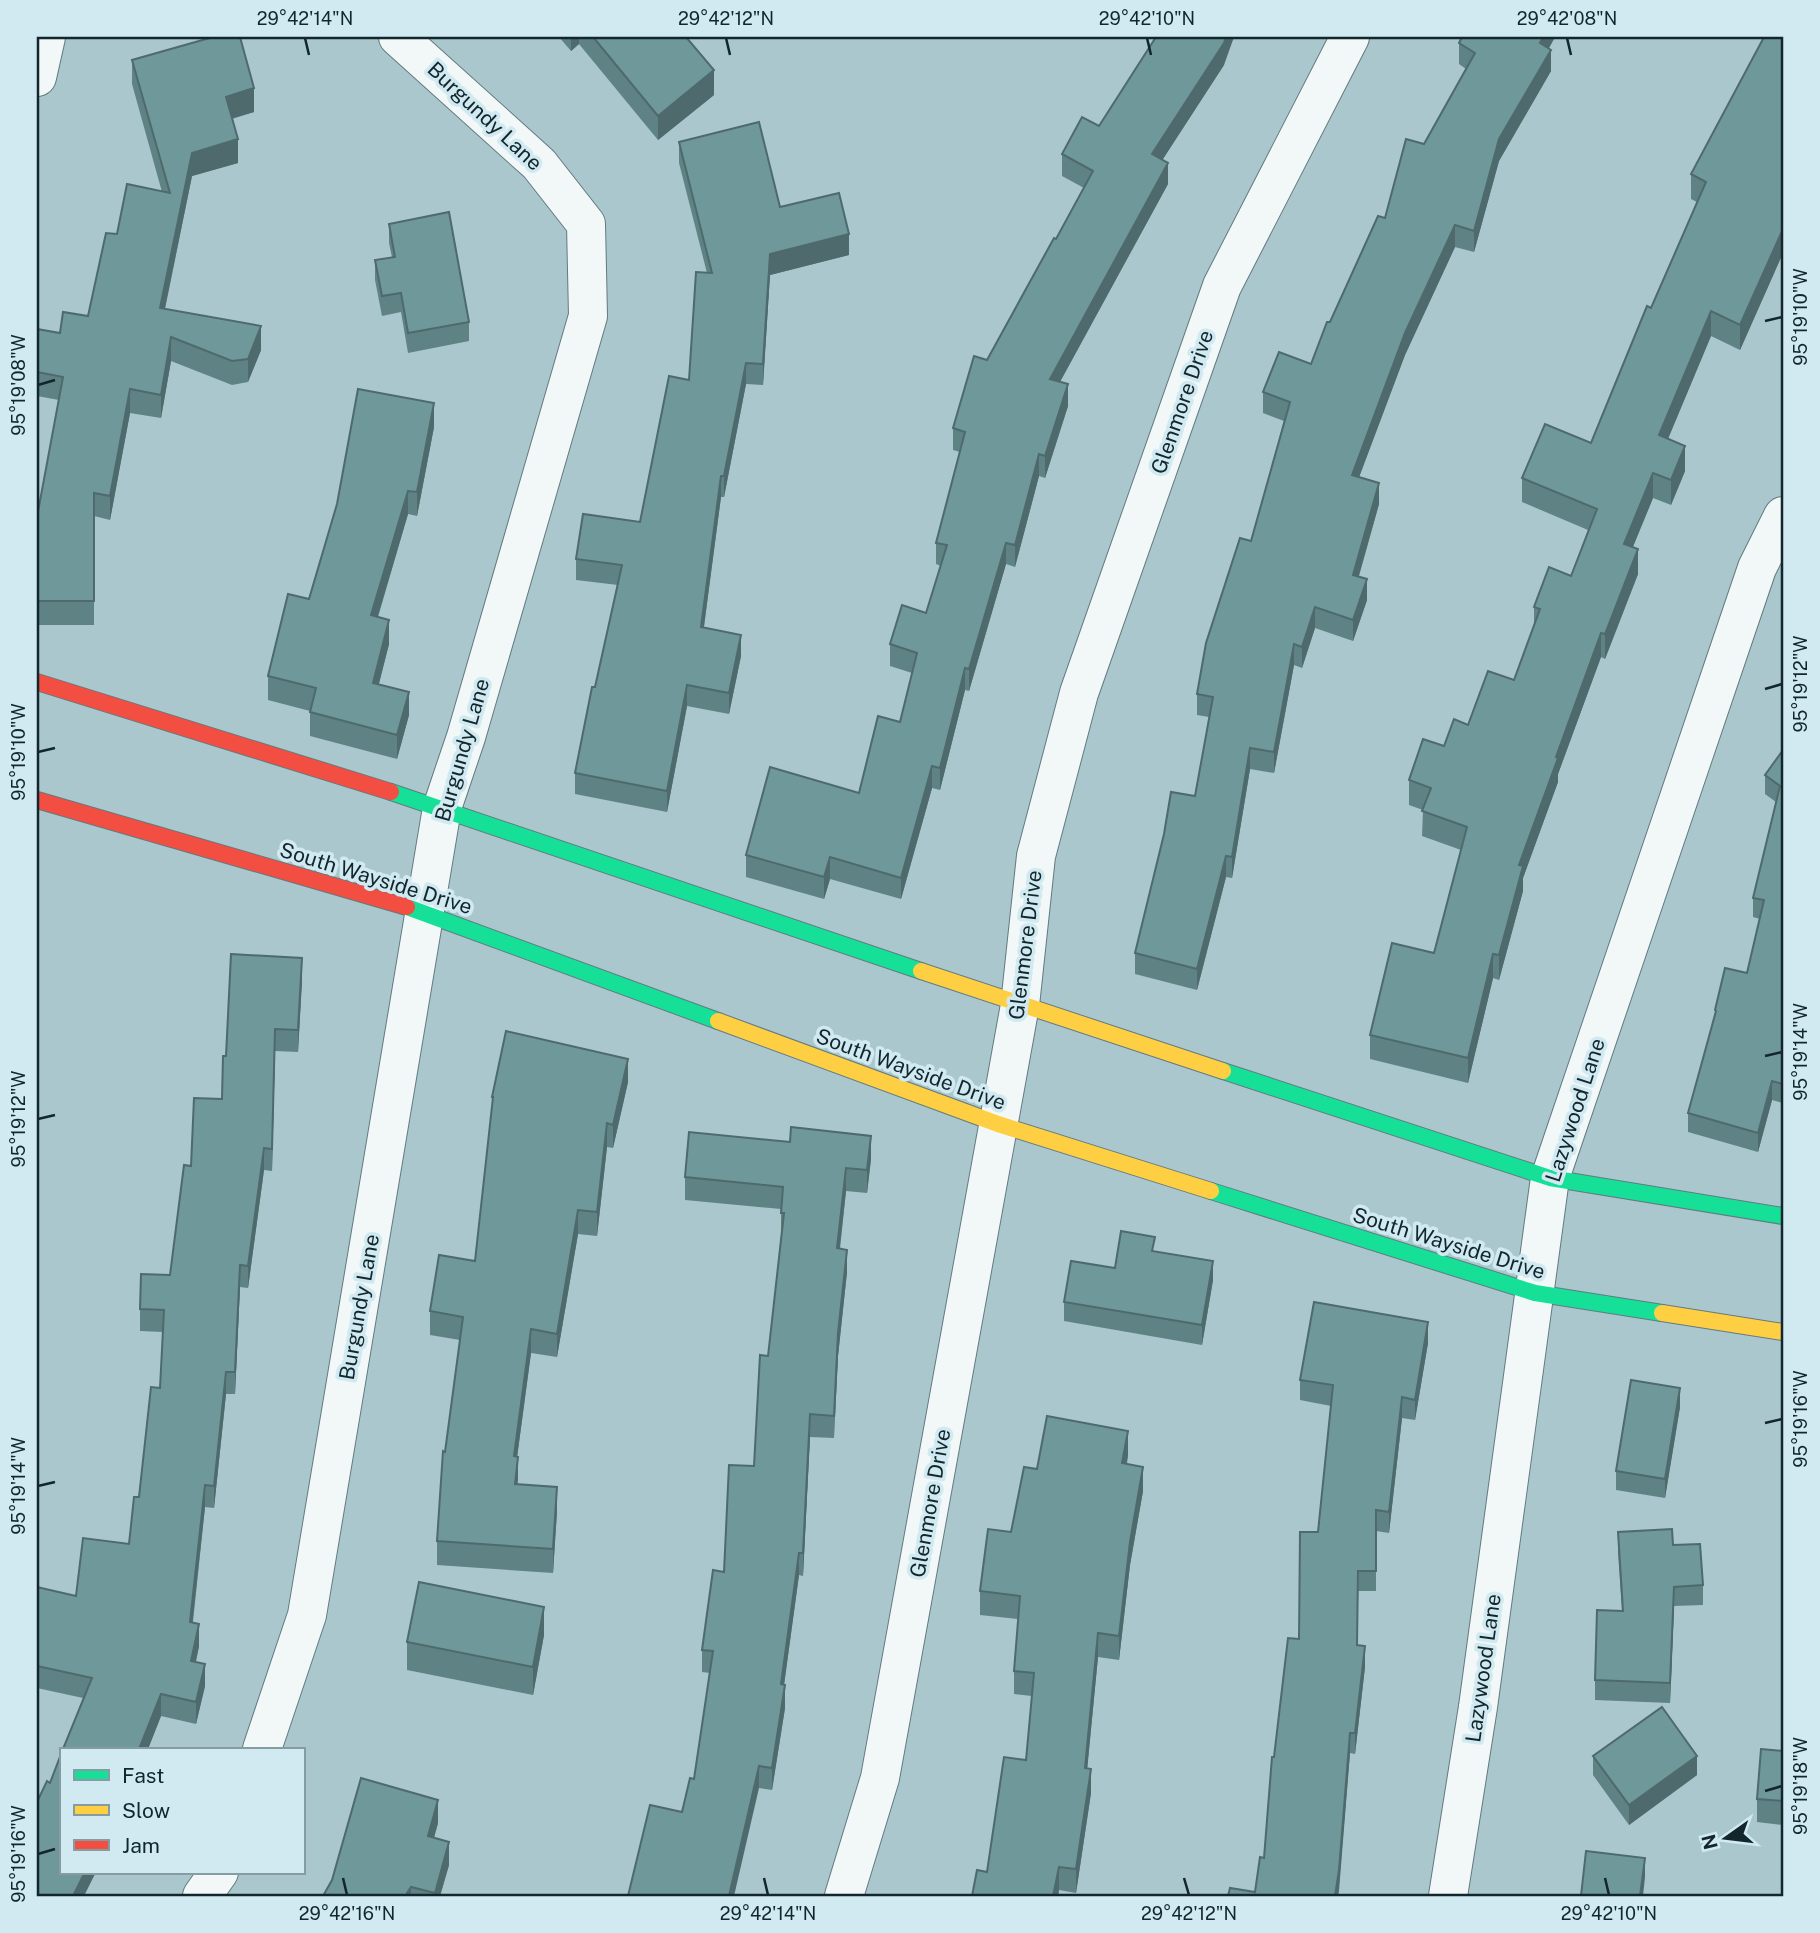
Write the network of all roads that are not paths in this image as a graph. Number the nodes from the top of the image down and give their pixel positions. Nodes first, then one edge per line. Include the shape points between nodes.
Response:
1 (46, 37) edge
2 (398, 37) edge
3 (1350, 37) edge
4 (37, 77) edge
5 (1783, 516) edge
6 (37, 682) edge
7 (37, 800) edge
8 (442, 808) junction
9 (425, 912) junction
10 (1020, 1005) junction
11 (998, 1124) junction
12 (1550, 1178) junction
13 (1783, 1216) edge
14 (1535, 1293) junction
15 (1783, 1332) edge
16 (262, 1748) edge
17 (218, 1874) edge
18 (202, 1896) edge
19 (844, 1896) edge
20 (1448, 1896) edge

1 - 4 street
2 - 8 street, Burgundy Lane via 539,164 586,224 588,316
3 - 10 street, Glenmore Drive via 1222,286 1079,693 1036,856
5 - 12 street, Lazywood Lane via 1757,568
6 - 8 main road
7 - 9 main road, South Wayside Drive
8 - 9 street, Burgundy Lane
8 - 10 main road
9 - 11 main road, South Wayside Drive
9 - 16 street, Burgundy Lane via 307,1615
10 - 11 street, Glenmore Drive
10 - 12 main road
11 - 14 main road, South Wayside Drive
11 - 19 street, Glenmore Drive via 880,1778
12 - 13 main road
12 - 14 street, Lazywood Lane
14 - 15 main road, South Wayside Drive
14 - 20 street, Lazywood Lane
17 - 18 street

